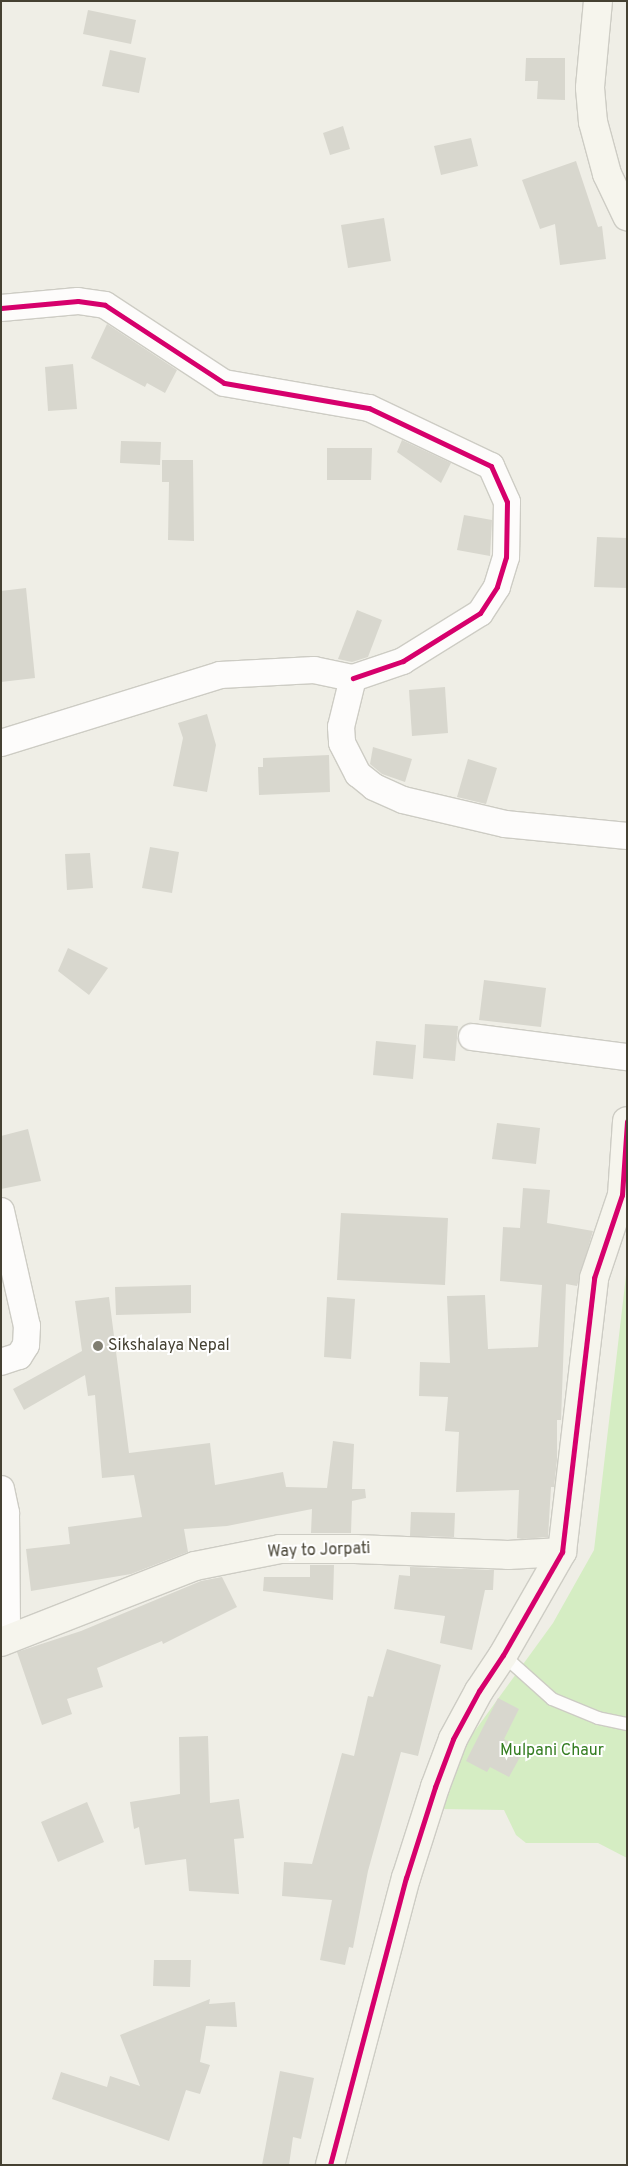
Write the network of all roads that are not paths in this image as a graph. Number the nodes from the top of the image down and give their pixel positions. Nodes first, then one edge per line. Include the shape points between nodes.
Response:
1 (598, 1) edge
2 (627, 216) edge
3 (1, 308) edge
4 (353, 678) junction
5 (1, 743) edge
6 (627, 836) edge
7 (472, 1037) dead end
8 (627, 1057) edge
9 (627, 1121) edge
10 (624, 1197) edge
11 (1, 1211) edge
12 (4, 1239) edge
13 (1, 1362) edge
14 (1, 1489) edge
15 (562, 1552) junction
16 (4, 1641) edge
17 (504, 1655) junction
18 (627, 1724) edge
19 (330, 2165) edge

1 - 2 street via 590,88 592,122 607,174
3 - 4 street via 78,301 105,305 224,383 369,408 491,466 507,502 506,557 497,587 480,613 403,661
4 - 5 street via 314,670 220,675
4 - 6 street via 341,727 342,743 358,774 374,787 403,800 505,824
7 - 8 street
9 - 10 street
10 - 15 street via 594,1278
11 - 12 street
12 - 13 street via 27,1326 26,1345 19,1356
14 - 16 street via 6,1513
15 - 16 street, Way to Jorpati via 508,1555 355,1549 280,1550 195,1566
15 - 17 street
17 - 18 lane via 552,1699 598,1718
17 - 19 street via 479,1691 454,1739 435,1787 406,1878

